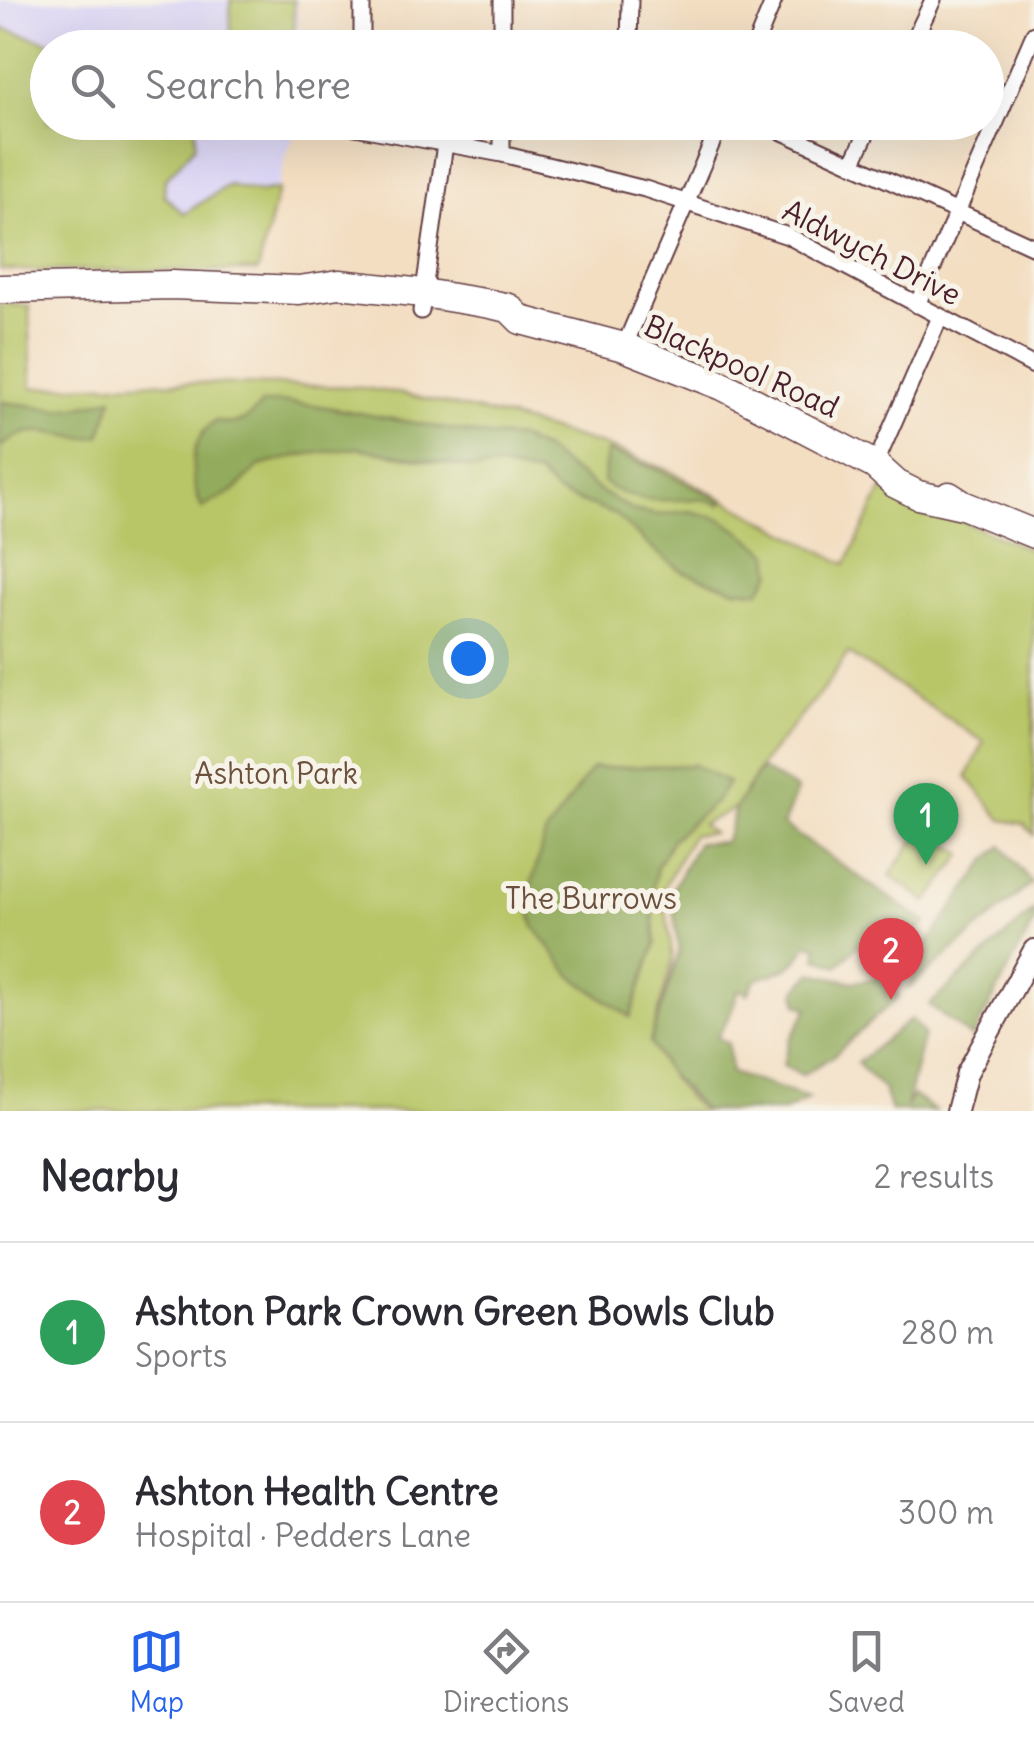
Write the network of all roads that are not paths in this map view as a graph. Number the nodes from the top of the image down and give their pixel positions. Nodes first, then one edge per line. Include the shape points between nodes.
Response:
1 (362, 0) edge
2 (502, 0) edge
3 (630, 0) edge
4 (774, 0) edge
5 (933, 0) edge
6 (362, 30) edge
7 (502, 30) edge
8 (630, 30) edge
9 (762, 30) edge
10 (919, 30) edge
11 (1034, 34) edge
12 (1004, 103) edge
13 (426, 140) edge
14 (502, 140) edge
15 (714, 140) edge
16 (800, 140) edge
17 (863, 140) edge
18 (988, 140) edge
19 (445, 144) junction
20 (502, 154) junction
21 (852, 164) junction
22 (688, 202) junction
23 (957, 212) junction
24 (1034, 247) edge
25 (0, 289) edge
26 (422, 302) junction
27 (918, 304) junction
28 (940, 316) junction
29 (624, 347) junction
30 (1034, 366) edge
31 (875, 465) junction
32 (1034, 534) edge
33 (1034, 950) edge
34 (957, 1111) edge

1 - 6 street
2 - 7 street
3 - 8 street
4 - 9 street
5 - 10 street
11 - 12 street
13 - 19 street, Aldwych Drive
14 - 20 street
15 - 22 street
16 - 21 street
17 - 21 street
18 - 23 street
19 - 20 street, Aldwych Drive
19 - 26 street
20 - 22 street, Aldwych Drive
21 - 23 street
22 - 27 street, Aldwych Drive via 788,236
22 - 29 street
23 - 24 street
23 - 27 street
25 - 26 highway, Blackpool Road via 299,290 332,284
26 - 29 highway, Blackpool Road via 509,308 520,320
27 - 28 street, Aldwych Drive
28 - 30 street, Aldwych Drive
28 - 31 street
29 - 31 highway, Blackpool Road via 723,386
31 - 32 highway, Blackpool Road via 918,495
33 - 34 street via 966,1074

